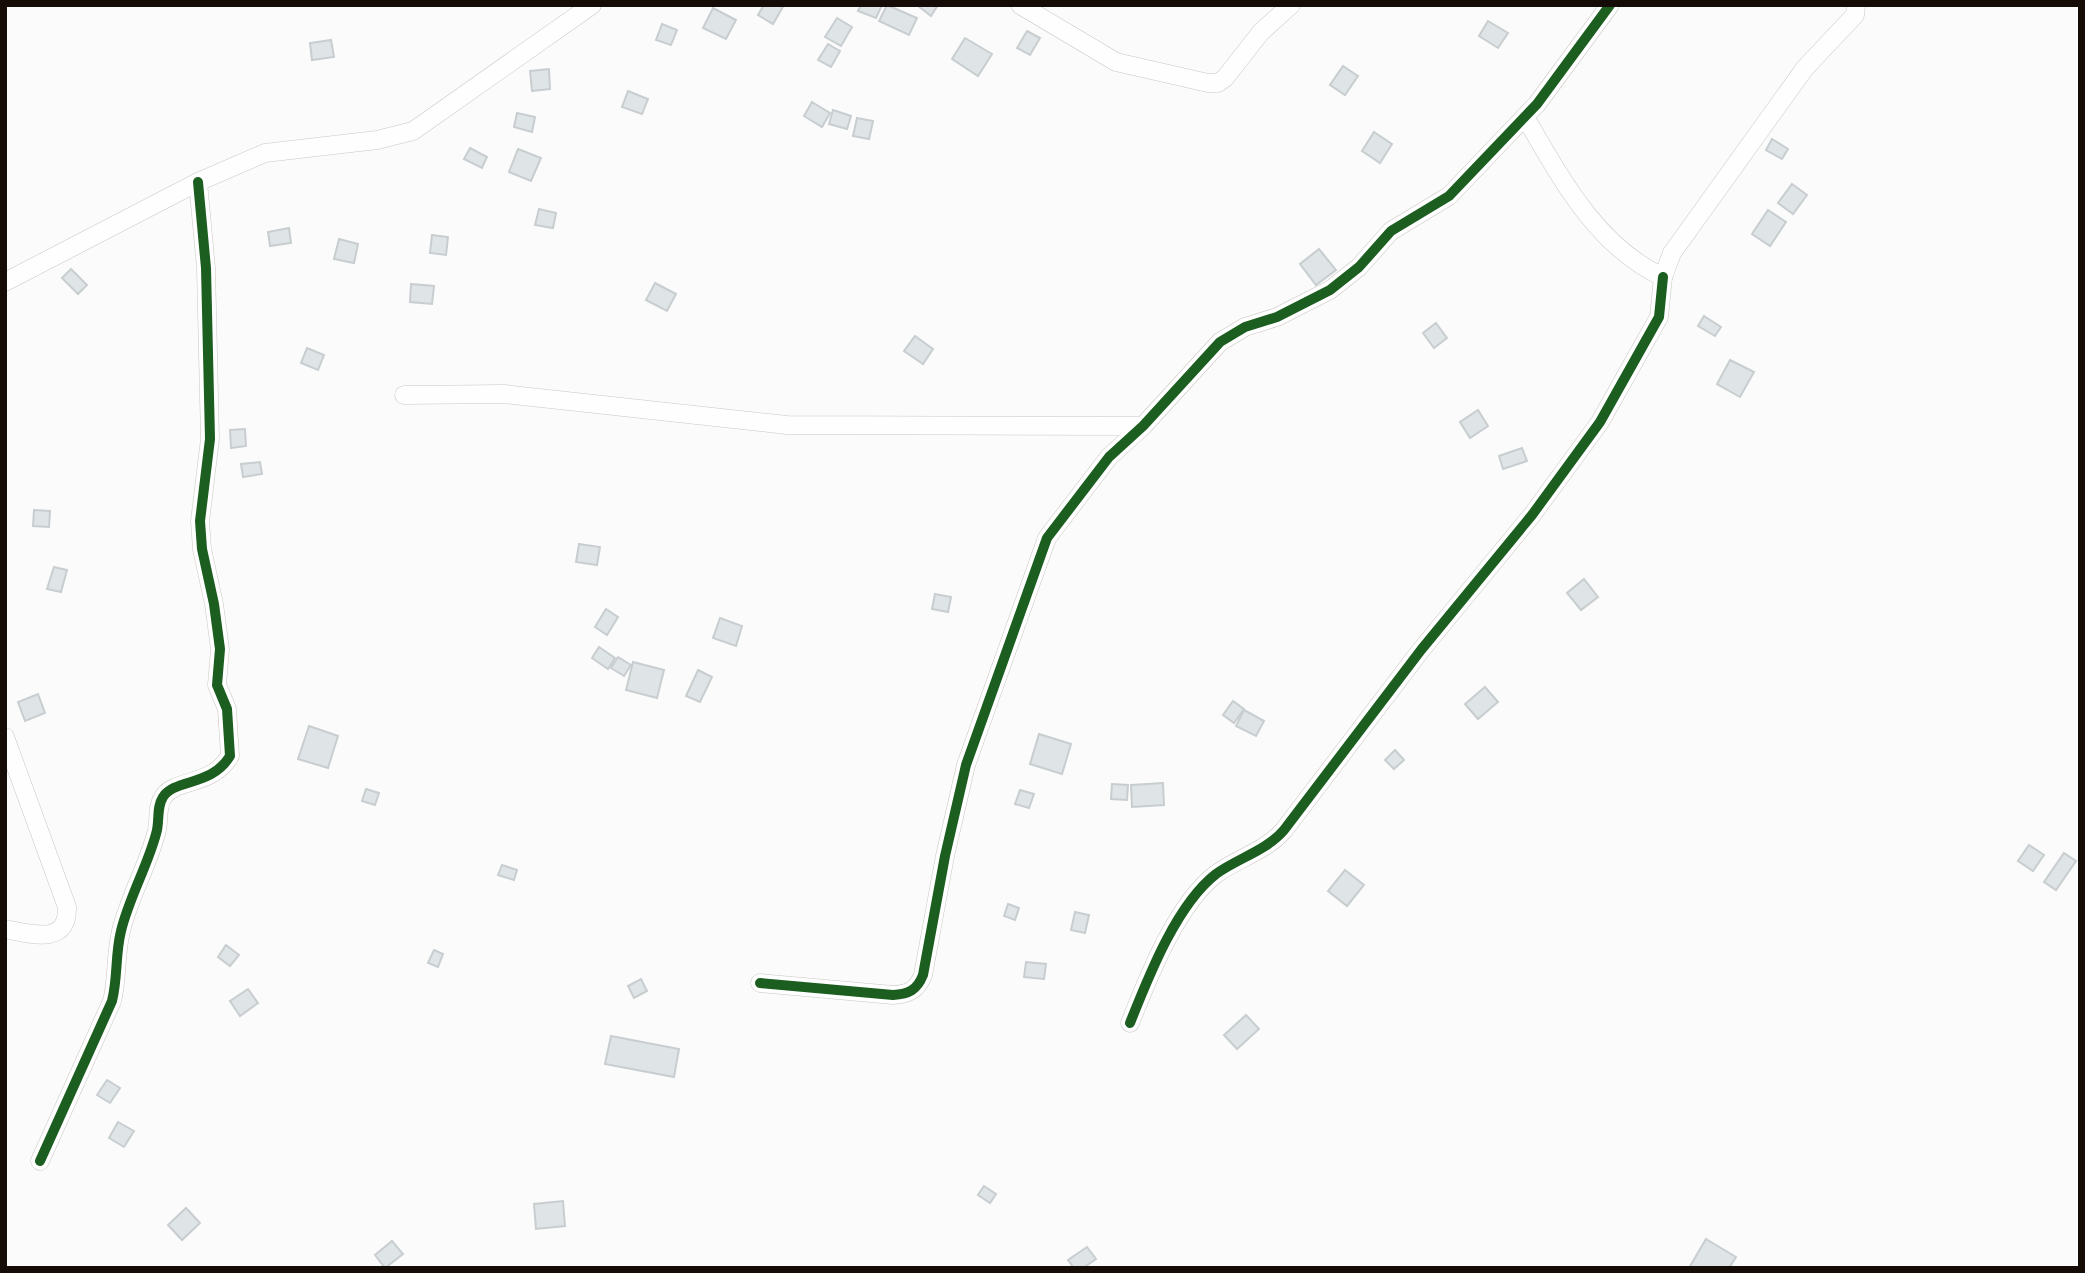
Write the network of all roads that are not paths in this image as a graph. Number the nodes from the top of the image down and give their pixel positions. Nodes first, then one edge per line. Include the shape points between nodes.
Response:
1 (592, 5) edge
2 (1020, 5) edge
3 (1292, 5) edge
4 (1610, 5) edge
5 (1856, 5) edge
6 (1525, 117) junction
7 (198, 182) junction
8 (1663, 277) junction
9 (5, 282) edge
10 (404, 395) dead end
11 (1143, 426) junction
12 (5, 737) edge
13 (5, 929) edge
14 (760, 983) dead end
15 (1130, 1023) dead end
16 (40, 1161) dead end

1 - 7 street via 413,131 377,140 265,153
2 - 3 street via 1116,62 1218,83 1261,32
4 - 6 street
5 - 8 street via 1855,15 1805,68 1672,253
6 - 8 street via 1574,201 1637,263
6 - 11 street via 1449,196 1391,231 1359,267 1330,290 1220,342
7 - 9 street
7 - 16 street via 210,439 201,549 214,604 217,685 227,709 230,756 213,776 168,792 159,804 157,831 121,930 112,1001
8 - 15 street via 1659,317 1600,422 1284,830 1215,875 1187,909 1156,959
10 - 11 street via 504,394 787,425
11 - 14 street via 1109,457 1047,538 966,765 918,987 893,995
12 - 13 street via 68,920 52,935

